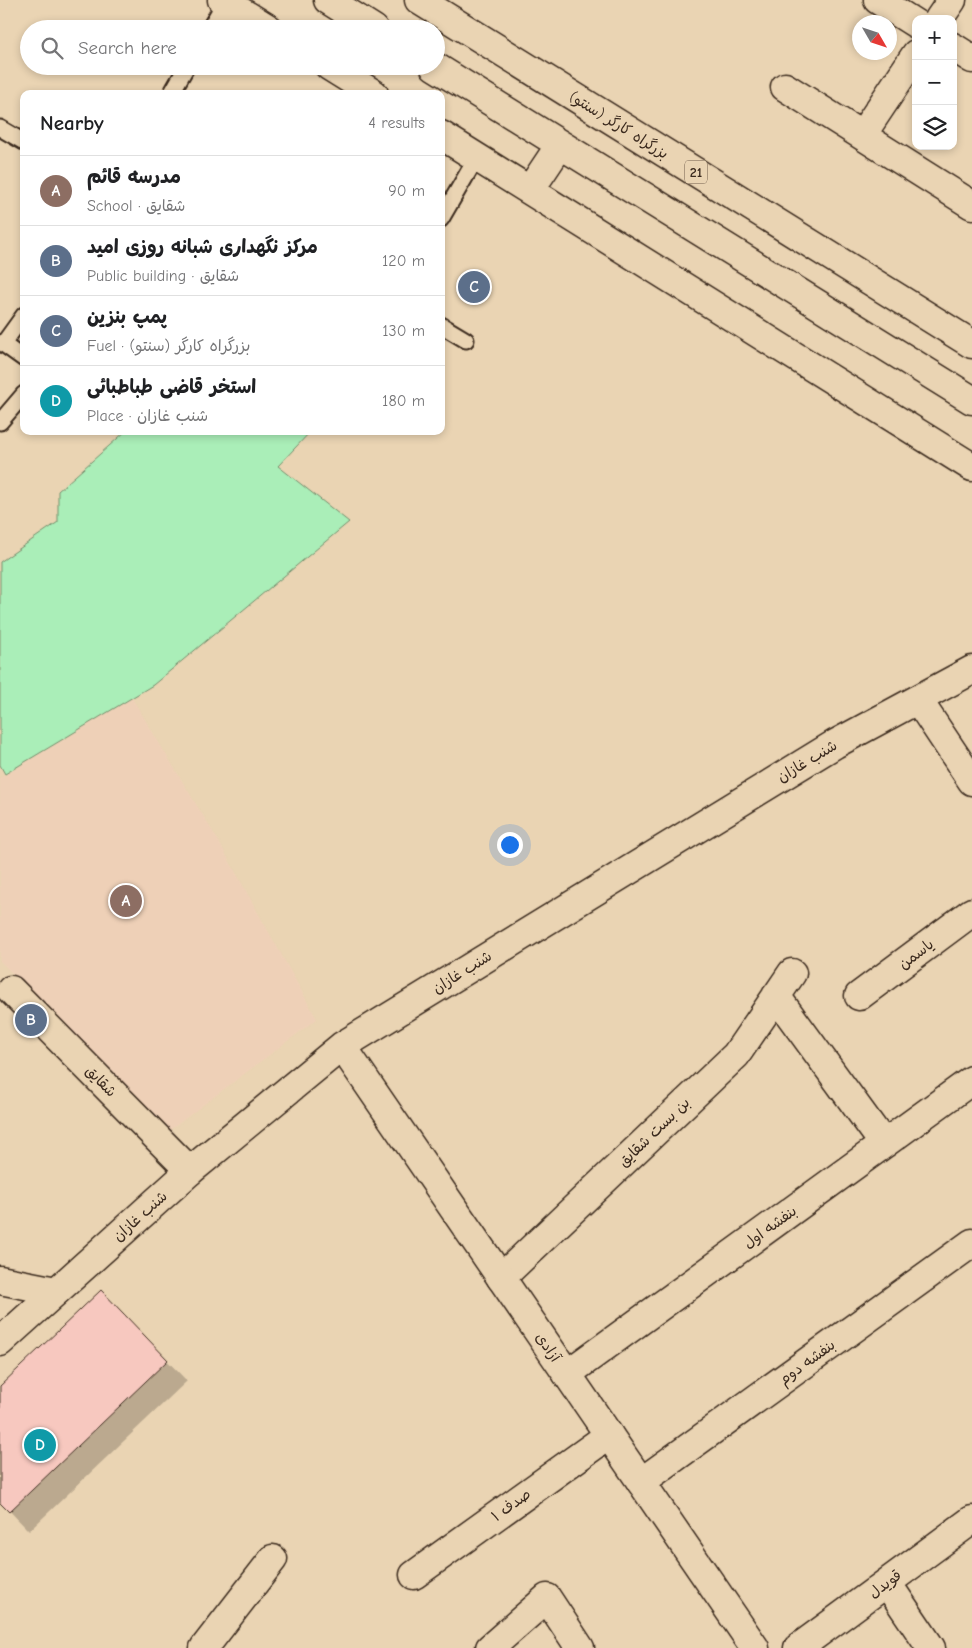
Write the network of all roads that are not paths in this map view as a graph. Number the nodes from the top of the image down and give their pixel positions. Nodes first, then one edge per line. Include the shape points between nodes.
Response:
1 (328, 0) edge
2 (419, 0) edge
3 (878, 0) edge
4 (952, 0) edge
5 (224, 1) edge
6 (942, 15) edge
7 (214, 20) edge
8 (254, 20) edge
9 (360, 20) edge
10 (912, 21) edge
11 (957, 50) edge
12 (972, 59) edge
13 (912, 60) edge
14 (445, 73) edge
15 (182, 75) edge
16 (343, 75) edge
17 (785, 87) dead end
18 (173, 90) edge
19 (368, 90) edge
20 (0, 128) edge
21 (862, 135) junction
22 (445, 137) edge
23 (20, 140) edge
24 (560, 145) junction
25 (477, 157) junction
26 (530, 190) junction
27 (972, 205) edge
28 (445, 211) edge
29 (20, 320) edge
30 (445, 327) edge
31 (466, 340) dead end
32 (1, 342) edge
33 (972, 344) edge
34 (20, 356) edge
35 (20, 399) edge
36 (972, 400) edge
37 (0, 422) edge
38 (972, 467) edge
39 (972, 670) edge
40 (918, 700) junction
41 (972, 781) edge
42 (972, 912) edge
43 (792, 973) dead end
44 (11, 990) dead end
45 (776, 996) junction
46 (859, 996) dead end
47 (342, 1046) junction
48 (972, 1080) edge
49 (884, 1144) junction
50 (190, 1171) junction
51 (972, 1243) edge
52 (501, 1278) junction
53 (0, 1280) edge
54 (56, 1291) junction
55 (0, 1342) edge
56 (567, 1374) junction
57 (609, 1435) junction
58 (641, 1482) junction
59 (972, 1520) edge
60 (274, 1559) dead end
61 (414, 1575) dead end
62 (887, 1583) junction
63 (204, 1648) edge
64 (490, 1648) edge
65 (580, 1648) edge
66 (755, 1648) edge
67 (798, 1648) edge
68 (931, 1648) edge

1 - 9 main road
2 - 33 main road, بزرگراه کارگر (سنتو) / 21
3 - 10 main road
4 - 6 main road
5 - 7 lane
5 - 8 main road
11 - 12 main road
13 - 21 main road
14 - 24 main road
15 - 18 lane
16 - 19 main road
17 - 21 main road
20 - 23 lane
21 - 27 main road
22 - 25 main road
24 - 26 main road
24 - 36 main road
25 - 26 main road
25 - 28 lane
26 - 38 main road
29 - 32 lane
30 - 31 lane
32 - 34 lane
35 - 37 lane
39 - 40 main road, شنب غازان
40 - 41 main road
40 - 47 main road, شنب غازان via 835,744
42 - 46 main road, یاسمن
43 - 45 main road, بن بست شقایق
44 - 50 main road, شقایق
45 - 49 main road
45 - 52 main road, بن بست شقایق via 736,1055
47 - 50 main road, شنب غازان
47 - 52 main road, آزادی
48 - 49 main road, بنفشه اول
49 - 56 main road, بنفشه اول
50 - 54 main road, شنب غازان
51 - 58 main road, بنفشه دوم
52 - 56 main road, آزادی
53 - 54 main road
54 - 55 main road, شنب غازان
56 - 57 main road, آزادی
57 - 58 main road, آزادی
57 - 61 main road, صدف ۱
58 - 66 main road, آزادی
59 - 62 main road, قویدل
60 - 63 main road
62 - 67 main road, قویدل
62 - 68 main road
64 - 65 main road via 547,1598

